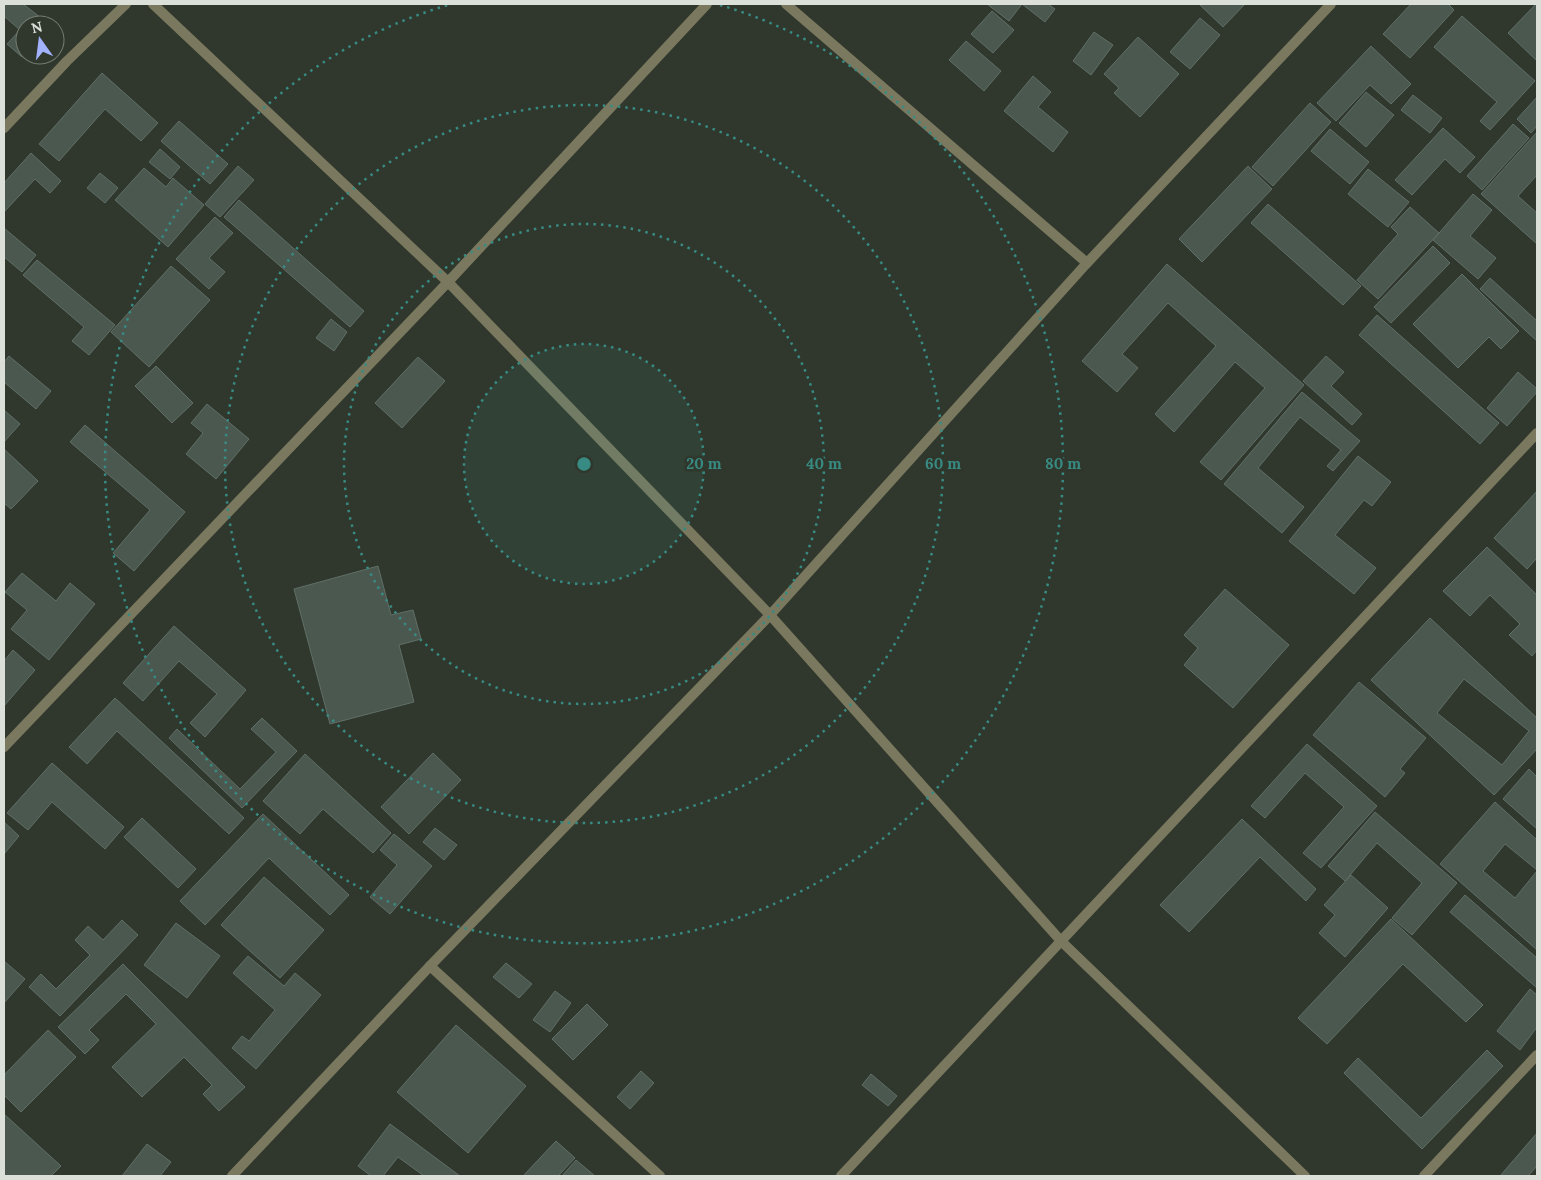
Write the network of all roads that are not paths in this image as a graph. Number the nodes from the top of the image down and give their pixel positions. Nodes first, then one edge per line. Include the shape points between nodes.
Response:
1 (126, 4) edge
2 (153, 4) edge
3 (707, 4) edge
4 (786, 4) edge
5 (1331, 4) edge
6 (4, 128) edge
7 (1087, 264) junction
8 (448, 282) junction
9 (1537, 433) edge
10 (770, 615) junction
11 (4, 747) edge
12 (1061, 941) junction
13 (430, 966) junction
14 (1537, 1055) edge
15 (232, 1176) edge
16 (660, 1176) edge
17 (841, 1176) edge
18 (1305, 1176) edge
19 (1424, 1176) edge

1 - 6 street
2 - 8 street
3 - 8 street
4 - 7 street
5 - 7 street
7 - 10 street
8 - 10 street
8 - 11 street
9 - 12 street
10 - 12 street
10 - 13 street
12 - 17 street
12 - 18 street
13 - 15 street
13 - 16 street
14 - 19 street

